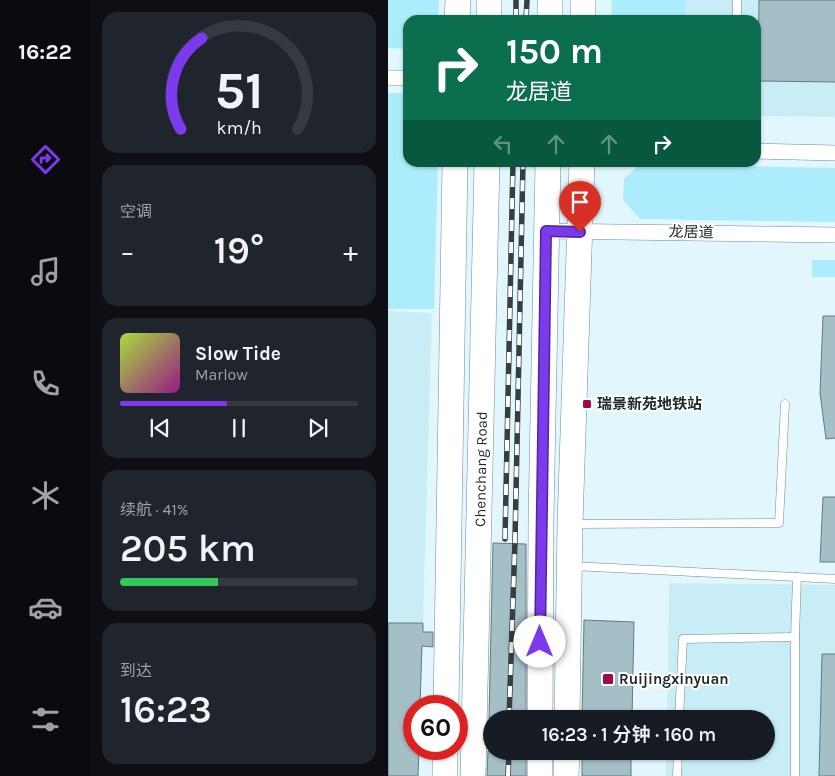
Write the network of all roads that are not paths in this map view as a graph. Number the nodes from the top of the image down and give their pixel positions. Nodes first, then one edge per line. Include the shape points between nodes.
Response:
1 (458, 0) edge
2 (489, 0) edge
3 (550, 0) edge
4 (583, 0) edge
5 (738, 0) edge
6 (457, 15) edge
7 (489, 15) edge
8 (550, 15) edge
9 (583, 15) edge
10 (737, 15) edge
11 (388, 78) edge
12 (403, 78) edge
13 (761, 151) edge
14 (836, 153) edge
15 (455, 167) edge
16 (487, 167) edge
17 (548, 167) edge
18 (582, 167) edge
19 (546, 231) junction
20 (580, 232) junction
21 (836, 235) edge
22 (785, 404) dead end
23 (570, 524) junction
24 (570, 566) junction
25 (797, 577) junction
26 (836, 579) edge
27 (795, 637) junction
28 (446, 695) edge
29 (540, 710) edge
30 (567, 710) edge
31 (680, 710) edge
32 (445, 760) edge
33 (540, 760) edge
34 (567, 760) edge
35 (678, 760) edge
36 (445, 776) edge
37 (473, 776) edge
38 (540, 776) edge
39 (566, 776) edge
40 (677, 776) edge
41 (795, 776) edge

1 - 6 main road
2 - 7 main road
3 - 8 main road
4 - 9 main road
5 - 10 lane
11 - 12 street
13 - 14 street
15 - 28 main road
16 - 37 main road, Chenchang Road
17 - 19 main road
18 - 20 main road
19 - 20 street, 龙居道
19 - 29 main road
20 - 21 street, 龙居道
20 - 23 main road
22 - 23 lane via 779,523
23 - 24 main road
24 - 25 lane
24 - 30 main road
25 - 26 lane
25 - 27 lane
27 - 31 lane via 683,639
27 - 41 lane
32 - 36 main road
33 - 38 main road
34 - 39 main road
35 - 40 lane

